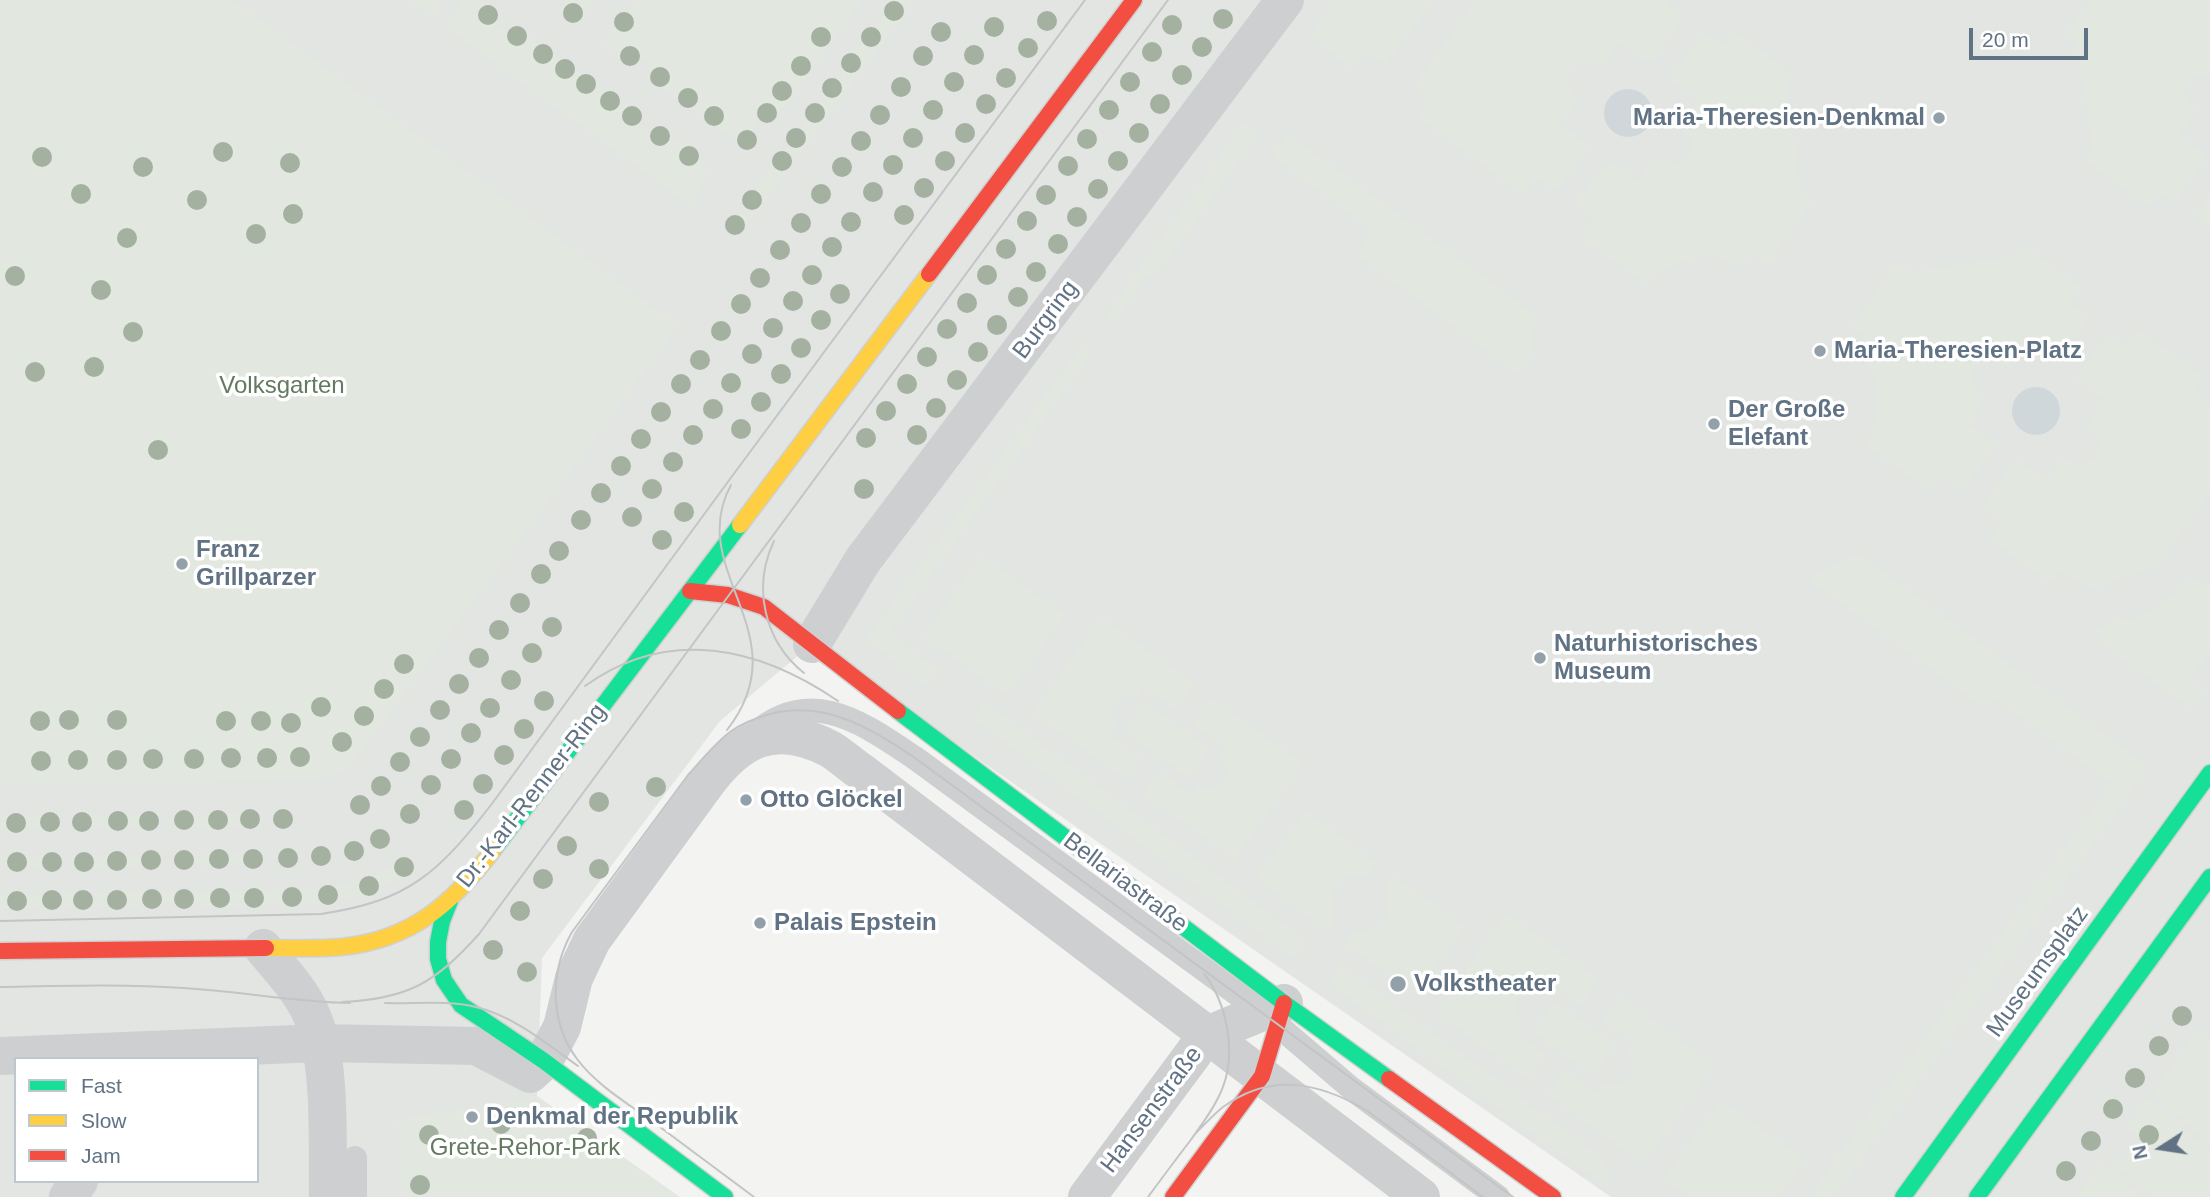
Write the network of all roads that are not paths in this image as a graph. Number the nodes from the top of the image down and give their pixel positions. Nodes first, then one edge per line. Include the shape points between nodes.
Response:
1 (1135, 0) edge
2 (1285, 0) edge
3 (690, 591) junction
4 (812, 644) junction
5 (741, 746) junction
6 (2210, 773) edge
7 (2210, 877) edge
8 (450, 901) junction
9 (263, 948) junction
10 (0, 951) edge
11 (1275, 1013) junction
12 (1207, 1035) junction
13 (321, 1043) junction
14 (0, 1056) edge
15 (97, 1056) edge
16 (544, 1061) junction
17 (1262, 1076) junction
18 (355, 1158) dead end
19 (328, 1197) edge
20 (355, 1197) edge
21 (725, 1197) edge
22 (1087, 1197) edge
23 (1173, 1197) edge
24 (1421, 1197) edge
25 (1498, 1197) edge
26 (1553, 1197) edge
27 (1903, 1197) edge
28 (1977, 1197) edge

1 - 3 main road
2 - 4 street, Burgring via 863,560
3 - 4 main road, Bellariastraße via 728,595 764,607
3 - 8 main road, Dr.-Karl-Renner-Ring
4 - 11 main road, Bellariastraße
5 - 11 lane via 778,717 796,711 825,712 876,732
5 - 12 street via 785,735 831,750
5 - 16 street via 715,771 592,940 574,978 562,1027
6 - 27 main road, Museumsplatz
7 - 28 main road
8 - 9 main road, Dr.-Karl-Renner-Ring via 395,935 368,943
8 - 16 main road via 438,942 441,972 451,993 461,1005
9 - 10 main road, Dr.-Karl-Renner-Ring
9 - 13 street via 304,1000
11 - 12 street, Hansenstraße
11 - 17 main road
11 - 25 lane, Bellariastraße via 1352,1089
11 - 26 main road, Bellariastraße
12 - 17 street
12 - 22 street, Hansenstraße
13 - 15 street
13 - 16 street via 475,1046 530,1074
13 - 19 street
14 - 15 street
16 - 21 main road
17 - 23 main road
17 - 24 street
18 - 20 lane

